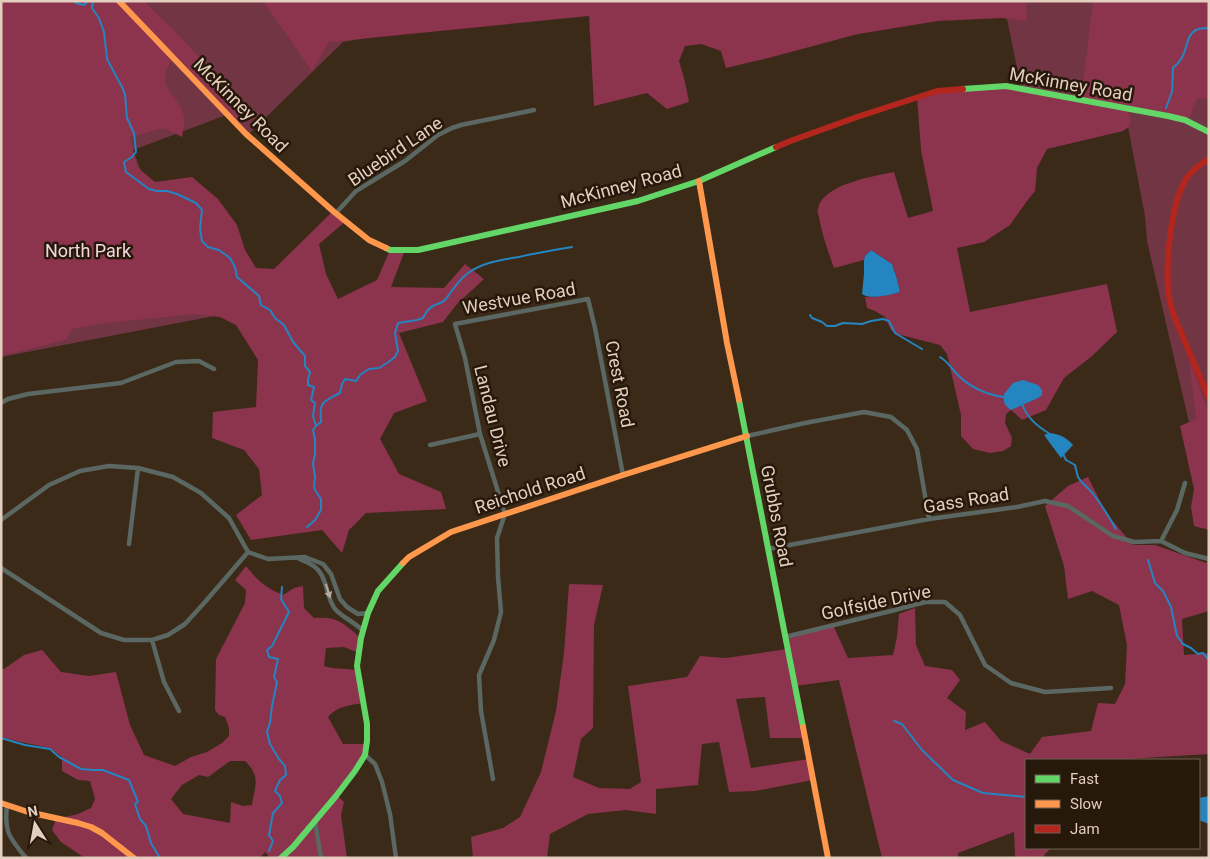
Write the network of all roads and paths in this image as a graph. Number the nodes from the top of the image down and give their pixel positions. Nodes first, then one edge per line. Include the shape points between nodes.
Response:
1 (119, 1) edge
2 (534, 110) dead end
3 (1209, 132) edge
4 (1209, 158) edge
5 (699, 180) junction
6 (336, 213) junction
7 (588, 299) joint
8 (456, 324) joint
9 (214, 369) dead end
10 (1209, 398) edge
11 (1, 403) edge
12 (480, 434) junction
13 (747, 436) junction
14 (430, 445) dead end
15 (138, 468) junction
16 (623, 475) junction
17 (1186, 483) dead end
18 (505, 514) junction
19 (929, 519) junction
20 (1, 520) edge
21 (1161, 541) junction
22 (129, 544) dead end
23 (768, 549) junction
24 (248, 552) junction
25 (297, 558) junction
26 (1209, 559) edge
27 (3, 570) edge
28 (1, 577) edge
29 (368, 613) junction
30 (363, 630) junction
31 (785, 637) junction
32 (152, 640) junction
33 (1112, 688) dead end
34 (179, 711) dead end
35 (365, 754) junction
36 (493, 779) dead end
37 (4, 804) edge
38 (315, 821) junction
39 (26, 858) edge
40 (134, 858) edge
41 (281, 858) edge
42 (321, 858) edge
43 (396, 858) edge
44 (828, 858) edge

1 - 6 street, McKinney Road via 246,134
2 - 6 street, Bluebird Lane via 461,125 438,135 405,161 356,191
3 - 5 street, McKinney Road via 1168,116 1006,86 937,91 793,140
4 - 10 street via 1190,172 1182,186 1176,204 1168,266 1171,305
5 - 6 street, McKinney Road via 638,201 418,250 390,250 369,240
5 - 13 street, Grubbs Road via 726,343
7 - 8 street, Westvue Road
7 - 16 street, Crest Road
8 - 12 street, Landau Drive
9 - 11 street via 199,362 176,362 121,382 28,394
12 - 14 street
12 - 18 street, Landau Drive
13 - 16 street, Reichold Road
13 - 19 street, Reichold Road via 864,412 891,417 907,430 917,449
13 - 23 street, Grubbs Road
15 - 20 street via 109,466 80,471 49,485
15 - 22 street
15 - 24 street via 173,477 201,493 229,518
16 - 18 street, Reichold Road
17 - 21 street
18 - 29 street, Reichold Road via 451,532 409,557 378,591
18 - 36 street via 497,538 501,612 494,640 479,675 481,710
19 - 21 street, Gass Road via 1045,501 1068,506 1113,536 1134,542
19 - 23 street, Gass Road
21 - 26 street, Gass Road via 1185,553
23 - 31 street, Grubbs Road
24 - 25 street via 268,559
24 - 32 street via 185,624
25 - 29 street via 305,557 323,564 347,607 358,614
25 -> 30 street via 320,572 334,608
27 - 28 street
27 - 32 street via 101,633 124,640
29 - 30 street, Reichold Road
30 - 35 street, Reichold Road via 358,666 367,724
31 - 33 street, Golfside Drive via 925,602 945,602 960,615 985,665 1011,683 1045,692
31 - 44 street, Grubbs Road
32 - 34 street via 164,682
35 - 38 street, Reichold Road
35 - 43 street via 375,764 382,782
37 - 39 street via 7,830
37 - 40 street via 91,827
38 - 41 street, Reichold Road
38 - 42 street

